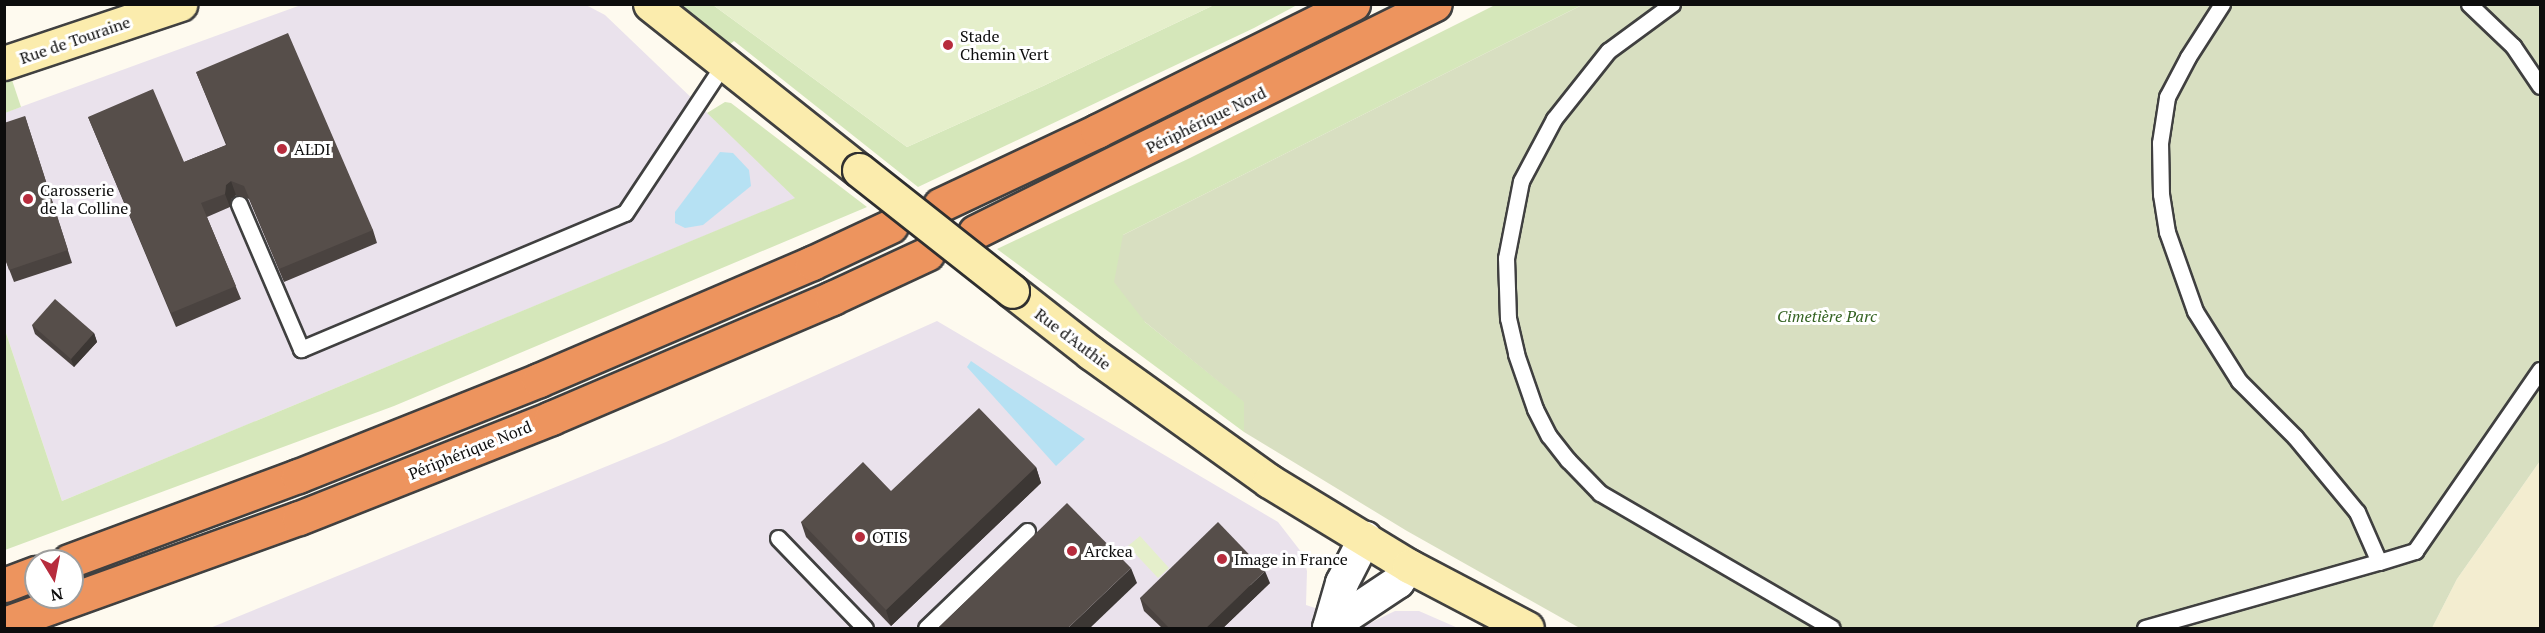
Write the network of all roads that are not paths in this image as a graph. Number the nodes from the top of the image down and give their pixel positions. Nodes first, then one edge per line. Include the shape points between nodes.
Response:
1 (180, 4) edge
2 (650, 4) edge
3 (1353, 4) edge
4 (1435, 4) edge
5 (1672, 4) edge
6 (2222, 4) edge
7 (2469, 4) edge
8 (725, 62) junction
9 (4, 63) edge
10 (2541, 86) edge
11 (239, 204) edge
12 (940, 205) dead end
13 (891, 226) dead end
14 (975, 232) dead end
15 (927, 254) dead end
16 (2541, 370) edge
17 (1027, 531) dead end
18 (778, 538) dead end
19 (1365, 538) junction
20 (84, 555) edge
21 (2379, 562) junction
22 (1409, 566) junction
23 (24, 578) edge
24 (4, 585) edge
25 (4, 624) edge
26 (865, 628) edge
27 (926, 628) edge
28 (1329, 628) edge
29 (1527, 628) edge
30 (1832, 628) edge
31 (2145, 628) edge

1 - 9 street, Rue de Touraine
2 - 8 street, Rue d'Authie
3 - 12 highway
4 - 14 highway, Périphérique Nord
5 - 30 lane via 1608,51 1554,119 1521,181 1506,258 1508,318 1516,354 1548,436 1600,493
6 - 21 lane via 2167,97 2160,143 2161,194 2168,232 2195,311 2239,381 2295,437 2357,512
7 - 10 lane via 2512,46
8 - 11 lane via 625,213 301,349
8 - 19 street, Rue d'Authie, bridge via 1091,353 1269,481
13 - 20 highway via 539,380
15 - 25 highway, Périphérique Nord via 551,418 299,518
16 - 21 lane via 2415,551
17 - 27 lane
18 - 26 lane
19 - 22 street, Rue d'Authie
19 - 28 street via 1342,583
21 - 31 lane
22 - 28 street via 1398,582
22 - 29 street, Rue d'Authie
23 - 24 highway

